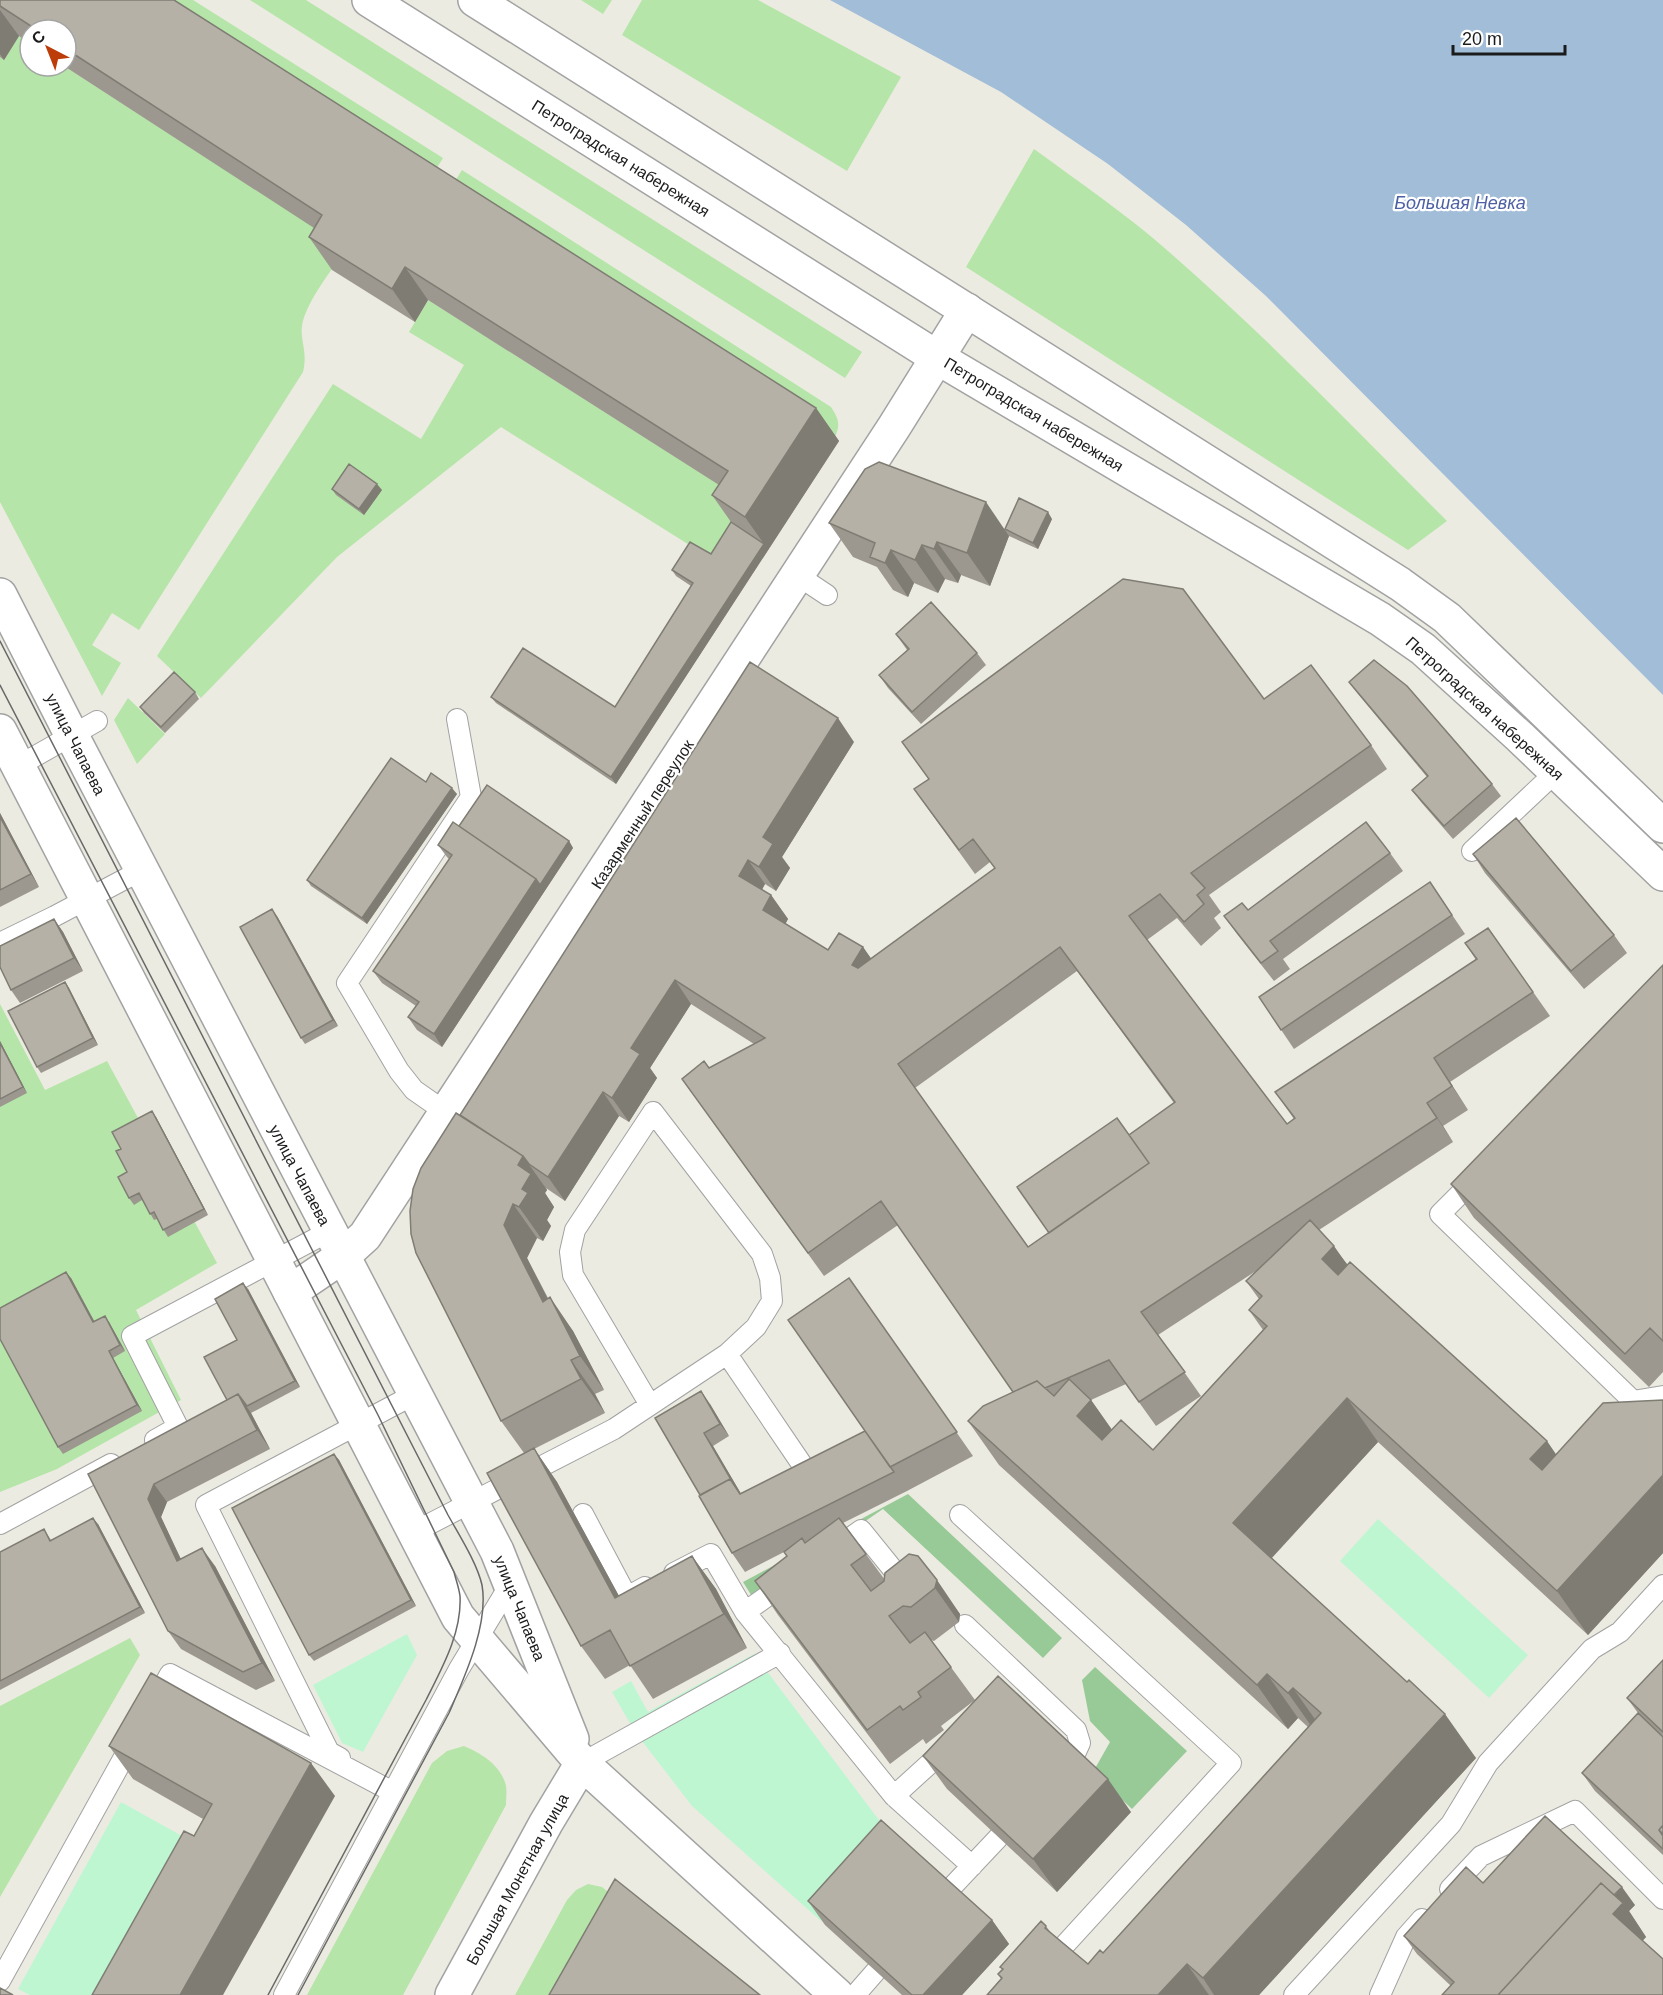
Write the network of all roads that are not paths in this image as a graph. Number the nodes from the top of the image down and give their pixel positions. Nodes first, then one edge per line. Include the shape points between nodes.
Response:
1 (369, 0) edge
2 (475, 0) edge
3 (967, 310) junction
4 (938, 358) junction
5 (797, 575) junction
6 (0, 595) edge
7 (827, 595) dead end
8 (457, 719) dead end
9 (84, 728) junction
10 (0, 731) edge
11 (18, 766) junction
12 (1556, 772) junction
13 (1663, 826) edge
14 (1472, 851) edge
15 (142, 870) junction
16 (1663, 874) edge
17 (87, 899) junction
18 (0, 943) edge
19 (447, 1113) junction
20 (1490, 1164) edge
21 (337, 1244) junction
22 (274, 1261) junction
23 (290, 1292) junction
24 (727, 1354) junction
25 (415, 1394) junction
26 (1663, 1396) edge
27 (650, 1405) junction
28 (359, 1425) junction
29 (803, 1466) edge
30 (472, 1502) junction
31 (583, 1514) dead end
32 (960, 1515) dead end
33 (0, 1524) edge
34 (414, 1532) junction
35 (512, 1583) junction
36 (1663, 1585) edge
37 (912, 1593) edge
38 (745, 1612) junction
39 (965, 1625) dead end
40 (476, 1639) junction
41 (780, 1653) junction
42 (1024, 1680) junction
43 (1006, 1695) edge
44 (963, 1734) edge
45 (1073, 1758) edge
46 (582, 1763) junction
47 (394, 1790) junction
48 (894, 1796) junction
49 (998, 1838) edge
50 (972, 1866) junction
51 (950, 1890) edge
52 (1663, 1899) edge
53 (876, 1971) edge
54 (0, 1981) edge
55 (284, 1995) edge
56 (452, 1995) edge
57 (837, 1995) edge
58 (855, 1995) edge
59 (1019, 1995) edge
60 (1294, 1995) edge
61 (1380, 1995) edge

1 - 4 street, Петроградская набережная
2 - 3 street
3 - 4 street, Казарменный переулок
3 - 13 street via 1400,584 1447,618
4 - 5 street, Казарменный переулок
4 - 12 street, Петроградская набережная via 1380,619 1423,649
5 - 7 lane
5 - 19 street, Казарменный переулок
6 - 9 street, улица Чапаева
8 - 19 lane via 471,797 347,982 399,1071 414,1090
9 - 11 lane
9 - 15 street, улица Чапаева
10 - 11 street, улица Чапаева
11 - 17 street, улица Чапаева
12 - 14 lane
12 - 16 street, Петроградская набережная
15 - 17 lane
15 - 21 street, улица Чапаева
17 - 18 lane
17 - 22 street, улица Чапаева
19 - 21 street, Казарменный переулок via 365,1236
20 - 26 lane via 1440,1214 1633,1401
21 - 22 lane
21 - 23 street, Казарменный переулок
21 - 25 street, улица Чапаева
22 - 23 street, улица Чапаева
22 - 33 lane via 132,1336 178,1427
23 - 28 street, улица Чапаева
24 - 27 lane
24 - 27 lane via 756,1327 772,1301 770,1278 762,1254 653,1112 575,1230 570,1252 573,1275
24 - 29 lane
25 - 28 lane
25 - 30 street, улица Чапаева
27 - 30 lane via 614,1429
28 - 34 street, улица Чапаева
28 - 47 lane via 206,1505 329,1752
30 - 34 lane
30 - 35 street, улица Чапаева
31 - 38 lane via 627,1597 711,1554
32 - 59 lane via 1231,1763
34 - 40 street, улица Чапаева via 458,1617
35 - 40 lane
35 - 46 street, улица Чапаева
36 - 60 lane via 1620,1632 1592,1649 1488,1763 1451,1824
37 - 38 lane via 861,1530
38 - 41 lane
39 - 42 lane
40 - 46 street, улица Чапаева
40 - 47 lane
41 - 46 lane
41 - 48 lane
42 - 43 lane
42 - 45 lane via 1076,1730 1080,1743
44 - 48 lane
46 - 56 street, Большая Монетная улица
46 - 57 street, улица Чапаева
47 - 54 lane via 170,1674
47 - 55 lane
48 - 50 lane
49 - 50 lane
50 - 51 lane
52 - 61 lane via 1575,1811 1481,1856 1406,1937
53 - 58 lane

